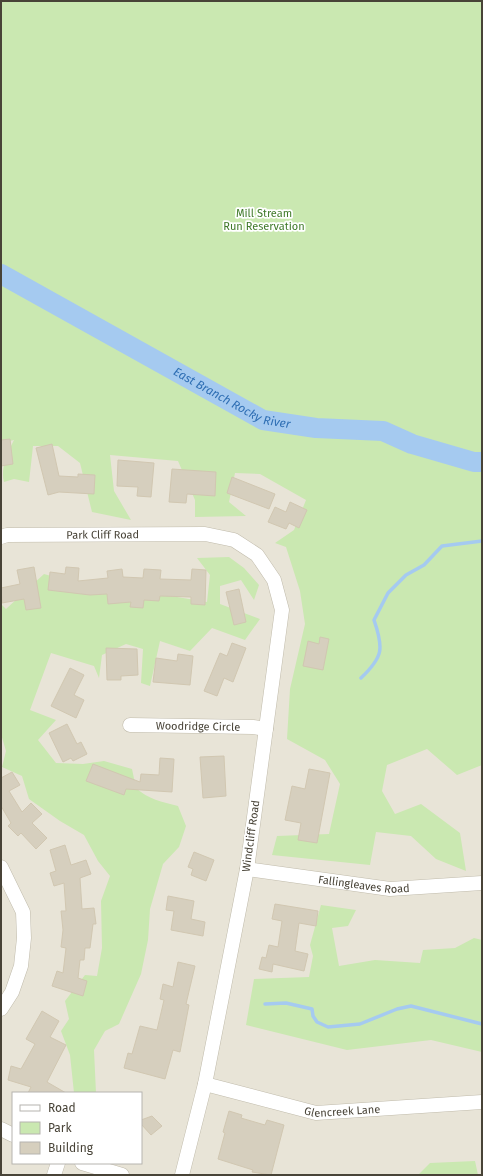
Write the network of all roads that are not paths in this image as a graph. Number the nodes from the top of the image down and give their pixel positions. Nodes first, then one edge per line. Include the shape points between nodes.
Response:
1 (205, 534) joint
2 (1, 537) edge
3 (130, 725) dead end
4 (266, 729) junction
5 (1, 867) edge
6 (247, 869) junction
7 (482, 883) edge
8 (5, 885) edge
9 (1, 1009) edge
10 (205, 1084) junction
11 (482, 1102) edge
12 (1, 1129) edge
13 (12, 1134) edge
14 (58, 1164) edge
15 (85, 1164) edge
16 (54, 1175) edge
17 (122, 1175) edge
18 (182, 1175) edge

1 - 2 street, Park Cliff Road
1 - 4 street, Windcliff Road via 234,540 257,555 274,580 282,610
3 - 4 street, Woodridge Circle
4 - 6 street, Windcliff Road
5 - 8 street
6 - 7 street, Fallingleaves Road via 390,890
6 - 10 street, Windcliff Road
8 - 9 street via 23,912 24,938 21,966 12,992
10 - 11 street, Glencreek Lane via 316,1113
10 - 18 street, Windcliff Road
12 - 13 street
14 - 16 street
15 - 17 street

